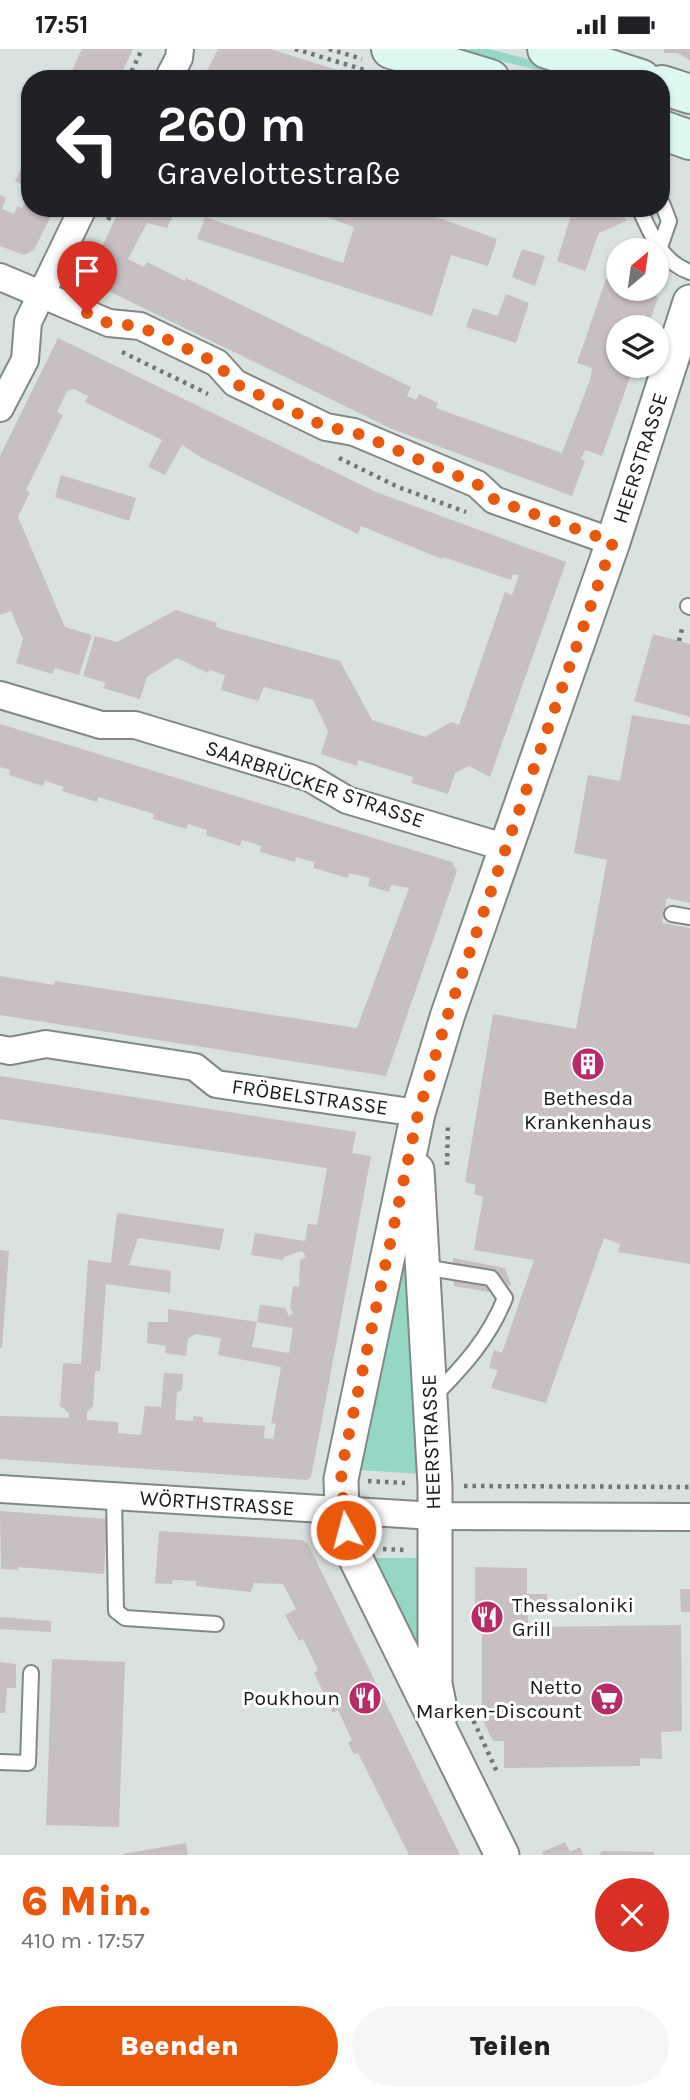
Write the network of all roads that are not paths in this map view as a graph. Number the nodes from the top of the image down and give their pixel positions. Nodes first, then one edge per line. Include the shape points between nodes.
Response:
1 (180, 49) edge
2 (547, 49) edge
3 (386, 62) edge
4 (173, 70) edge
5 (435, 70) edge
6 (613, 70) edge
7 (670, 88) edge
8 (690, 94) edge
9 (670, 133) edge
10 (690, 139) edge
11 (79, 217) edge
12 (643, 217) edge
13 (668, 217) edge
14 (653, 238) edge
15 (664, 238) edge
16 (669, 259) edge
17 (690, 272) edge
18 (0, 277) edge
19 (43, 293) junction
20 (690, 302) edge
21 (0, 408) edge
22 (613, 542) junction
23 (0, 695) edge
24 (507, 848) junction
25 (672, 914) dead end
26 (690, 917) edge
27 (0, 1049) edge
28 (427, 1122) junction
29 (423, 1267) junction
30 (430, 1400) junction
31 (0, 1489) edge
32 (443, 1493) junction
33 (114, 1496) junction
34 (342, 1511) junction
35 (690, 1517) edge
36 (216, 1624) dead end
37 (31, 1673) dead end
38 (450, 1754) junction
39 (0, 1762) edge
40 (502, 1855) edge

1 - 4 street
2 - 6 main road
3 - 5 main road
7 - 8 main road
9 - 10 main road
11 - 19 street
12 - 14 lane
13 - 15 lane
16 - 17 lane
18 - 19 street
19 - 21 street via 28,322 25,360
19 - 22 street via 108,323 139,326 217,363 234,383 326,427 354,432 477,484 495,500
20 - 22 street, HEERSTRASSE
22 - 24 street, HEERSTRASSE
23 - 24 street, SAARBRÜCKER STRASSE via 101,725 135,725 310,778 347,800
24 - 28 street, HEERSTRASSE via 448,1014
25 - 26 lane
27 - 28 street, FRÖBELSTRASSE via 47,1044 195,1067 216,1084
28 - 29 street, HEERSTRASSE
28 - 34 street, HEERSTRASSE via 345,1452
29 - 30 street, HEERSTRASSE
29 - 30 lane via 491,1279 505,1298 497,1320
30 - 32 street, HEERSTRASSE
31 - 33 street, WÖRTHSTRASSE
32 - 34 street, WÖRTHSTRASSE
32 - 35 street, WÖRTHSTRASSE
32 - 38 street, HEERSTRASSE via 435,1684
33 - 34 street, WÖRTHSTRASSE
33 - 36 lane via 116,1611 125,1618
34 - 38 street, HEERSTRASSE via 351,1549
37 - 39 lane via 28,1763
38 - 40 street, HEERSTRASSE

